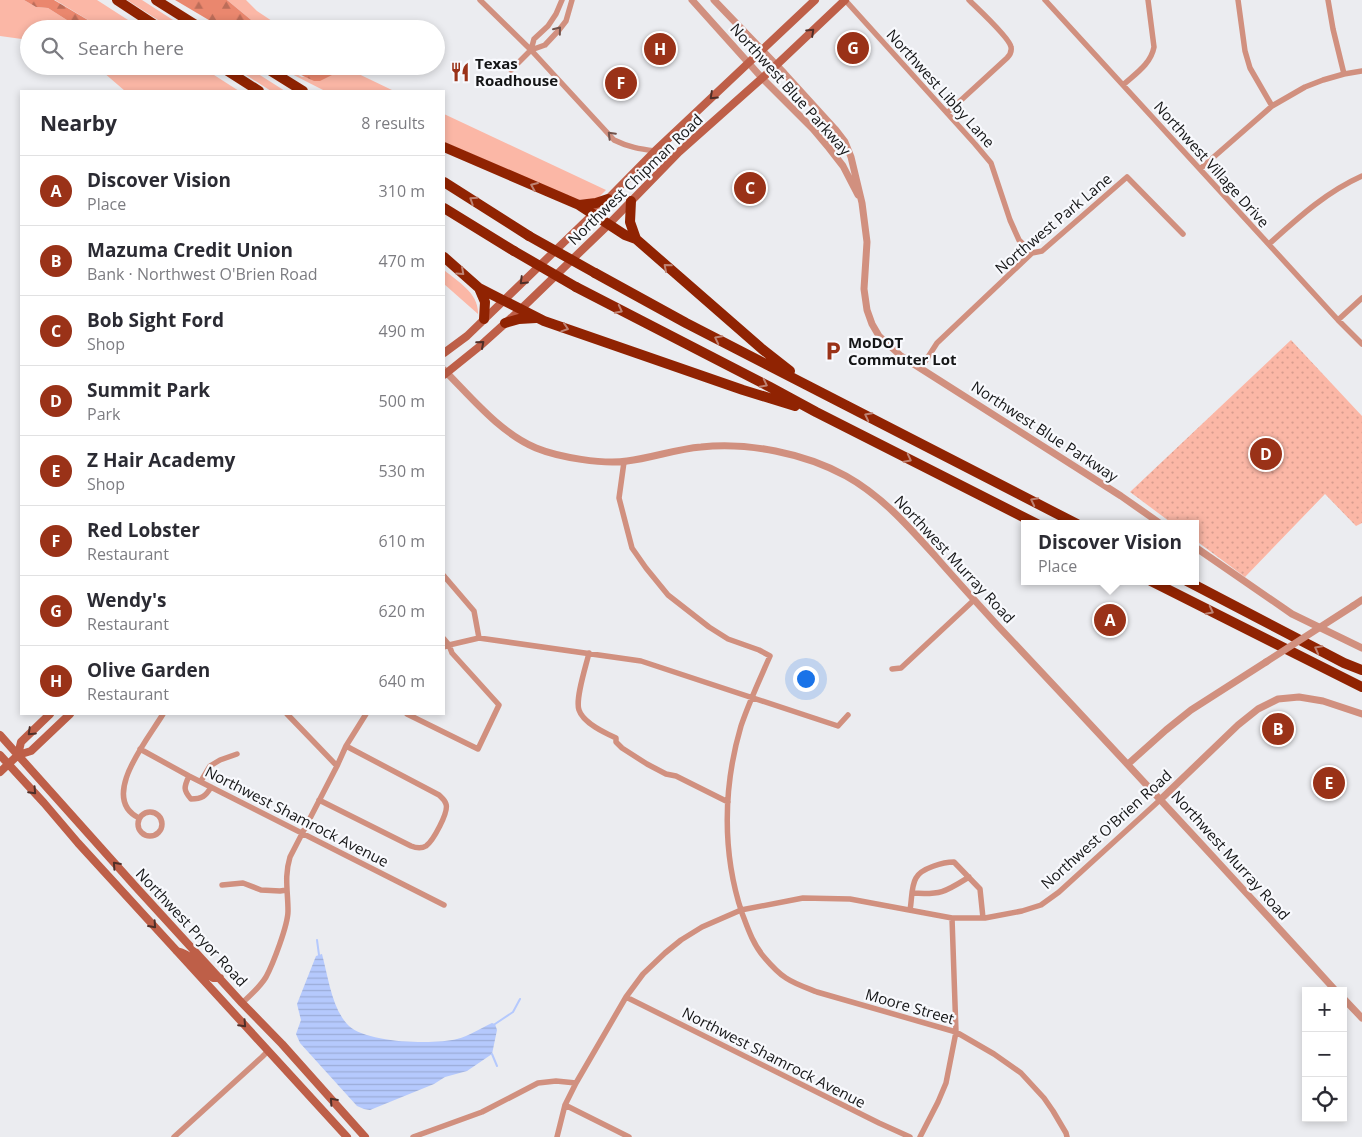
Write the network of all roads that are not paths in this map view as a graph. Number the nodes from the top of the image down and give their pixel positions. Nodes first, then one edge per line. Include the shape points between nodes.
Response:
1 (116, 0) edge
2 (156, 0) edge
3 (480, 0) edge
4 (562, 0) edge
5 (572, 0) edge
6 (692, 0) edge
7 (714, 0) edge
8 (815, 0) edge
9 (845, 0) edge
10 (969, 0) edge
11 (1045, 0) edge
12 (1148, 0) edge
13 (1238, 0) edge
14 (1328, 0) edge
15 (147, 20) edge
16 (188, 20) edge
17 (531, 50) junction
18 (762, 50) junction
19 (749, 63) junction
20 (776, 65) junction
21 (511, 70) dead end
22 (1362, 71) edge
23 (1344, 74) junction
24 (234, 75) edge
25 (277, 75) edge
26 (762, 78) junction
27 (291, 84) junction
28 (1123, 85) junction
29 (256, 90) edge
30 (301, 90) edge
31 (308, 90) edge
32 (1272, 106) junction
33 (947, 113) junction
34 (445, 147) edge
35 (655, 151) junction
36 (1200, 169) junction
37 (1362, 176) edge
38 (445, 183) edge
39 (608, 199) junction
40 (631, 201) junction
41 (862, 203) junction
42 (579, 205) junction
43 (445, 209) edge
44 (592, 215) junction
45 (610, 224) junction
46 (1183, 234) dead end
47 (636, 239) junction
48 (1269, 244) junction
49 (1032, 253) junction
50 (445, 258) edge
51 (479, 288) junction
52 (1362, 298) edge
53 (503, 300) junction
54 (520, 310) junction
55 (536, 318) junction
56 (484, 319) junction
57 (1338, 320) junction
58 (505, 323) junction
59 (1362, 344) edge
60 (445, 352) edge
61 (921, 368) junction
62 (445, 373) edge
63 (808, 385) junction
64 (816, 412) junction
65 (624, 462) junction
66 (1029, 520) edge
67 (1069, 520) edge
68 (1155, 520) edge
69 (1199, 550) edge
70 (445, 577) edge
71 (1159, 585) edge
72 (1195, 585) edge
73 (974, 600) junction
74 (1362, 600) edge
75 (479, 638) junction
76 (446, 646) edge
77 (1362, 648) edge
78 (589, 653) junction
79 (892, 669) dead end
80 (1362, 670) edge
81 (1362, 687) edge
82 (752, 697) junction
83 (1362, 714) edge
84 (49, 715) edge
85 (69, 715) edge
86 (162, 715) edge
87 (288, 715) edge
88 (365, 715) edge
89 (409, 715) edge
90 (848, 715) dead end
91 (0, 734) edge
92 (346, 746) junction
93 (140, 749) junction
94 (18, 754) junction
95 (236, 754) dead end
96 (0, 755) edge
97 (8, 764) junction
98 (1128, 764) junction
99 (337, 766) junction
100 (0, 772) edge
101 (189, 776) junction
102 (201, 781) junction
103 (211, 787) junction
104 (1161, 799) junction
105 (320, 800) junction
106 (728, 802) junction
107 (139, 818) junction
108 (302, 833) junction
109 (969, 877) junction
110 (222, 885) dead end
111 (287, 890) junction
112 (912, 893) junction
113 (444, 905) dead end
114 (741, 910) junction
115 (910, 910) junction
116 (952, 918) junction
117 (983, 918) junction
118 (176, 950) junction
119 (220, 978) junction
120 (1332, 987) edge
121 (626, 997) junction
122 (1347, 1002) edge
123 (242, 1003) junction
124 (1362, 1018) edge
125 (956, 1032) junction
126 (268, 1051) junction
127 (576, 1083) junction
128 (565, 1105) junction
129 (174, 1137) edge
130 (347, 1137) edge
131 (365, 1137) edge
132 (413, 1137) edge
133 (557, 1137) edge
134 (629, 1137) edge
135 (910, 1137) edge
136 (920, 1137) edge
137 (1067, 1137) edge

1 - 15 highway
2 - 16 highway
3 - 17 street
4 - 17 street via 548,26 534,39
17 -> 5 street via 545,45 559,30 566,21
6 - 19 street, Northwest Blue Parkway
7 - 18 street, Northwest Blue Parkway
8 - 18 main road, Northwest Chipman Road
20 -> 9 main road, Northwest Chipman Road
9 - 33 street, Northwest Libby Lane
10 - 33 street via 1008,40 1012,49 1007,58
11 - 28 street, Northwest Village Drive
12 - 28 street via 1153,55
13 - 32 street via 1250,68
14 - 23 street
17 - 21 street
35 -> 17 street via 630,147 614,140
18 - 19 main road, Northwest Chipman Road
18 - 20 street, Northwest Blue Parkway
19 - 26 street, Northwest Blue Parkway
19 -> 35 main road, Northwest Chipman Road
20 - 26 main road, Northwest Chipman Road
20 - 41 street, Northwest Blue Parkway via 845,142 852,157
22 - 23 street
23 - 32 street via 1305,87
24 - 29 highway
25 - 27 highway
26 - 40 main road, Northwest Chipman Road via 679,152
26 - 41 street, Northwest Blue Parkway via 829,148
27 - 30 highway
27 - 31 highway
28 - 36 street, Northwest Village Drive
32 - 36 street
33 - 49 street, Northwest Libby Lane via 991,163 1019,240
42 -> 34 highway
35 - 39 main road, Northwest Chipman Road
36 - 48 street, Northwest Village Drive
37 - 48 street via 1324,197
63 -> 38 highway, bridge via 595,273
39 - 42 highway
39 - 44 main road, Northwest Chipman Road
40 - 45 main road, Northwest Chipman Road
40 - 47 highway via 630,222
41 - 61 street, Northwest Blue Parkway via 867,242 864,289 872,324 879,336
42 - 44 highway
43 -> 64 highway, bridge via 576,287
44 - 45 highway
44 -> 53 main road, Northwest Chipman Road
45 - 47 highway
45 - 54 main road, Northwest Chipman Road
46 - 49 street, Northwest Park Lane via 1127,176 1042,251
63 -> 47 highway
48 - 57 street, Northwest Village Drive
49 - 61 street, Northwest Park Lane via 937,343
50 -> 51 highway
51 - 53 highway
51 - 56 highway via 484,302
52 - 57 street
53 - 54 highway
53 - 56 main road, Northwest Chipman Road
54 - 55 highway
54 - 58 main road, Northwest Chipman Road
55 - 58 highway
55 -> 64 highway
56 - 60 main road, Northwest Chipman Road
57 - 59 street, Northwest Village Drive
62 -> 58 main road, Northwest Chipman Road
61 - 68 street, Northwest Blue Parkway
62 - 65 street, Northwest Murray Road via 493,420 538,449 584,460
67 -> 63 highway
64 -> 66 highway
65 - 73 street, Northwest Murray Road via 728,444 771,450 825,466 848,477 894,512
65 - 82 street, Moore Street via 619,498 632,548 646,568 668,595 709,627 728,639 770,656
69 - 77 street via 1292,614
70 - 75 street via 474,611
71 -> 81 highway
80 -> 72 highway
73 - 79 street via 901,668
73 - 98 street, Northwest Murray Road
74 - 98 street, bridge via 1191,710
75 - 76 street
75 - 78 street
76 - 89 street via 499,705 478,749
78 - 82 street via 641,661
78 - 106 street via 579,697 578,710 582,717 616,738 622,748 647,764
82 - 90 street via 838,726
82 - 106 street, Moore Street via 731,768
83 - 104 street, Northwest O'Brien Road via 1323,701 1299,697 1278,699 1238,724
84 -> 94 main road via 21,742
85 - 94 main road via 31,751
86 - 93 street
87 - 99 street
88 - 92 street
91 - 94 main road, Northwest Pryor Road
92 - 99 street
92 - 105 street via 439,795 447,805 446,812 432,840 417,848
93 - 101 street, Northwest Shamrock Avenue
93 - 107 street via 124,783 124,803 131,814
94 - 97 main road
119 -> 94 main road, Northwest Pryor Road
95 - 102 street via 210,766
96 - 97 main road, Northwest Pryor Road
97 - 100 main road
97 -> 118 main road, Northwest Pryor Road
98 - 104 street, Northwest Murray Road
99 - 105 street
101 - 102 street, Northwest Shamrock Avenue
101 - 103 street via 185,788 191,799 200,799
102 - 103 street, Northwest Shamrock Avenue
103 - 108 street, Northwest Shamrock Avenue
104 - 117 street, Northwest O'Brien Road via 1041,905
104 - 120 street, Northwest Murray Road
105 - 108 street
106 - 114 street, Moore Street via 726,831
107 - 107 street via 139,829 145,835 156,834 161,829 160,817 154,812 146,812
108 - 111 street via 286,870
108 - 113 street, Northwest Shamrock Avenue
109 - 112 street via 946,891
109 - 112 street via 954,862 946,862 916,877
109 - 117 street via 980,889
110 - 111 street via 243,883 261,890
111 - 123 street via 286,925 270,967
112 - 115 street
114 - 115 street, Northwest O'Brien Road via 803,898 850,899
114 - 121 street, Northwest O'Brien Road via 681,940 643,974
114 - 125 street, Moore Street via 751,938 763,956 786,978 817,992
115 - 116 street, Northwest O'Brien Road
116 - 117 street, Northwest O'Brien Road
116 - 125 street
118 - 119 main road via 193,958 212,978
118 -> 126 main road, Northwest Pryor Road
119 - 123 main road, Northwest Pryor Road
121 - 127 street, Northwest O'Brien Road
121 - 135 street, Northwest Shamrock Avenue
122 - 124 street
131 -> 123 main road, Northwest Pryor Road
125 - 136 street via 946,1083
125 - 137 street, Moore Street via 1021,1074 1044,1098
126 - 129 street
126 - 130 main road, Northwest Pryor Road
127 - 128 street, Northwest O'Brien Road
127 - 132 street via 556,1080 538,1083 482,1112
128 - 133 street, Northwest O'Brien Road
128 - 134 street

